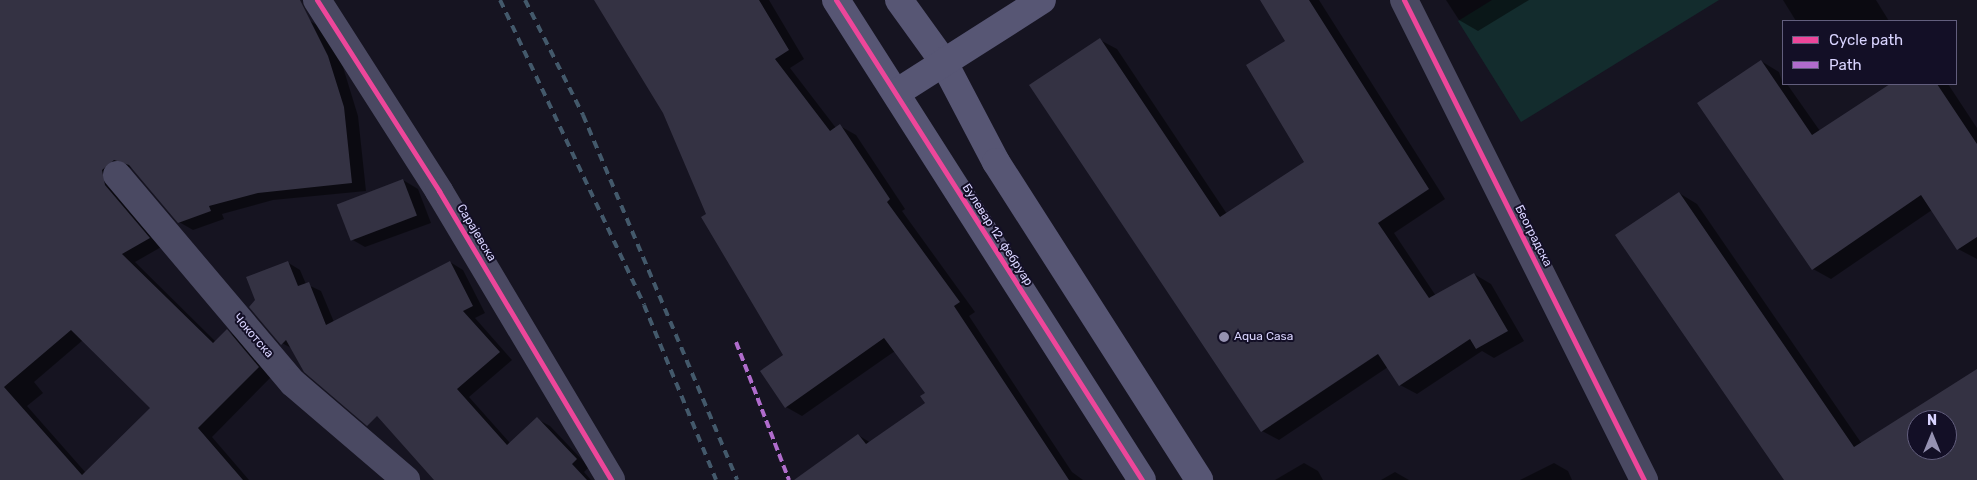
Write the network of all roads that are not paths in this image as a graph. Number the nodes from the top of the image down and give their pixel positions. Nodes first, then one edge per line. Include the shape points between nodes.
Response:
1 (318, 0) edge
2 (836, 0) edge
3 (899, 0) edge
4 (1042, 0) edge
5 (1404, 0) edge
6 (943, 61) junction
7 (896, 93) junction
8 (117, 175) dead end
9 (406, 480) edge
10 (611, 480) edge
11 (1142, 480) edge
12 (1199, 480) edge
13 (1644, 480) edge

1 - 10 street, Сарајевска via 440,191
2 - 7 main road, Булевар 12. фебруар
3 - 6 main road
4 - 6 main road
5 - 13 street, Београдска
6 - 7 main road
6 - 12 main road via 996,162
7 - 11 main road, Булевар 12. фебруар
8 - 9 street, Чокотска via 293,383

